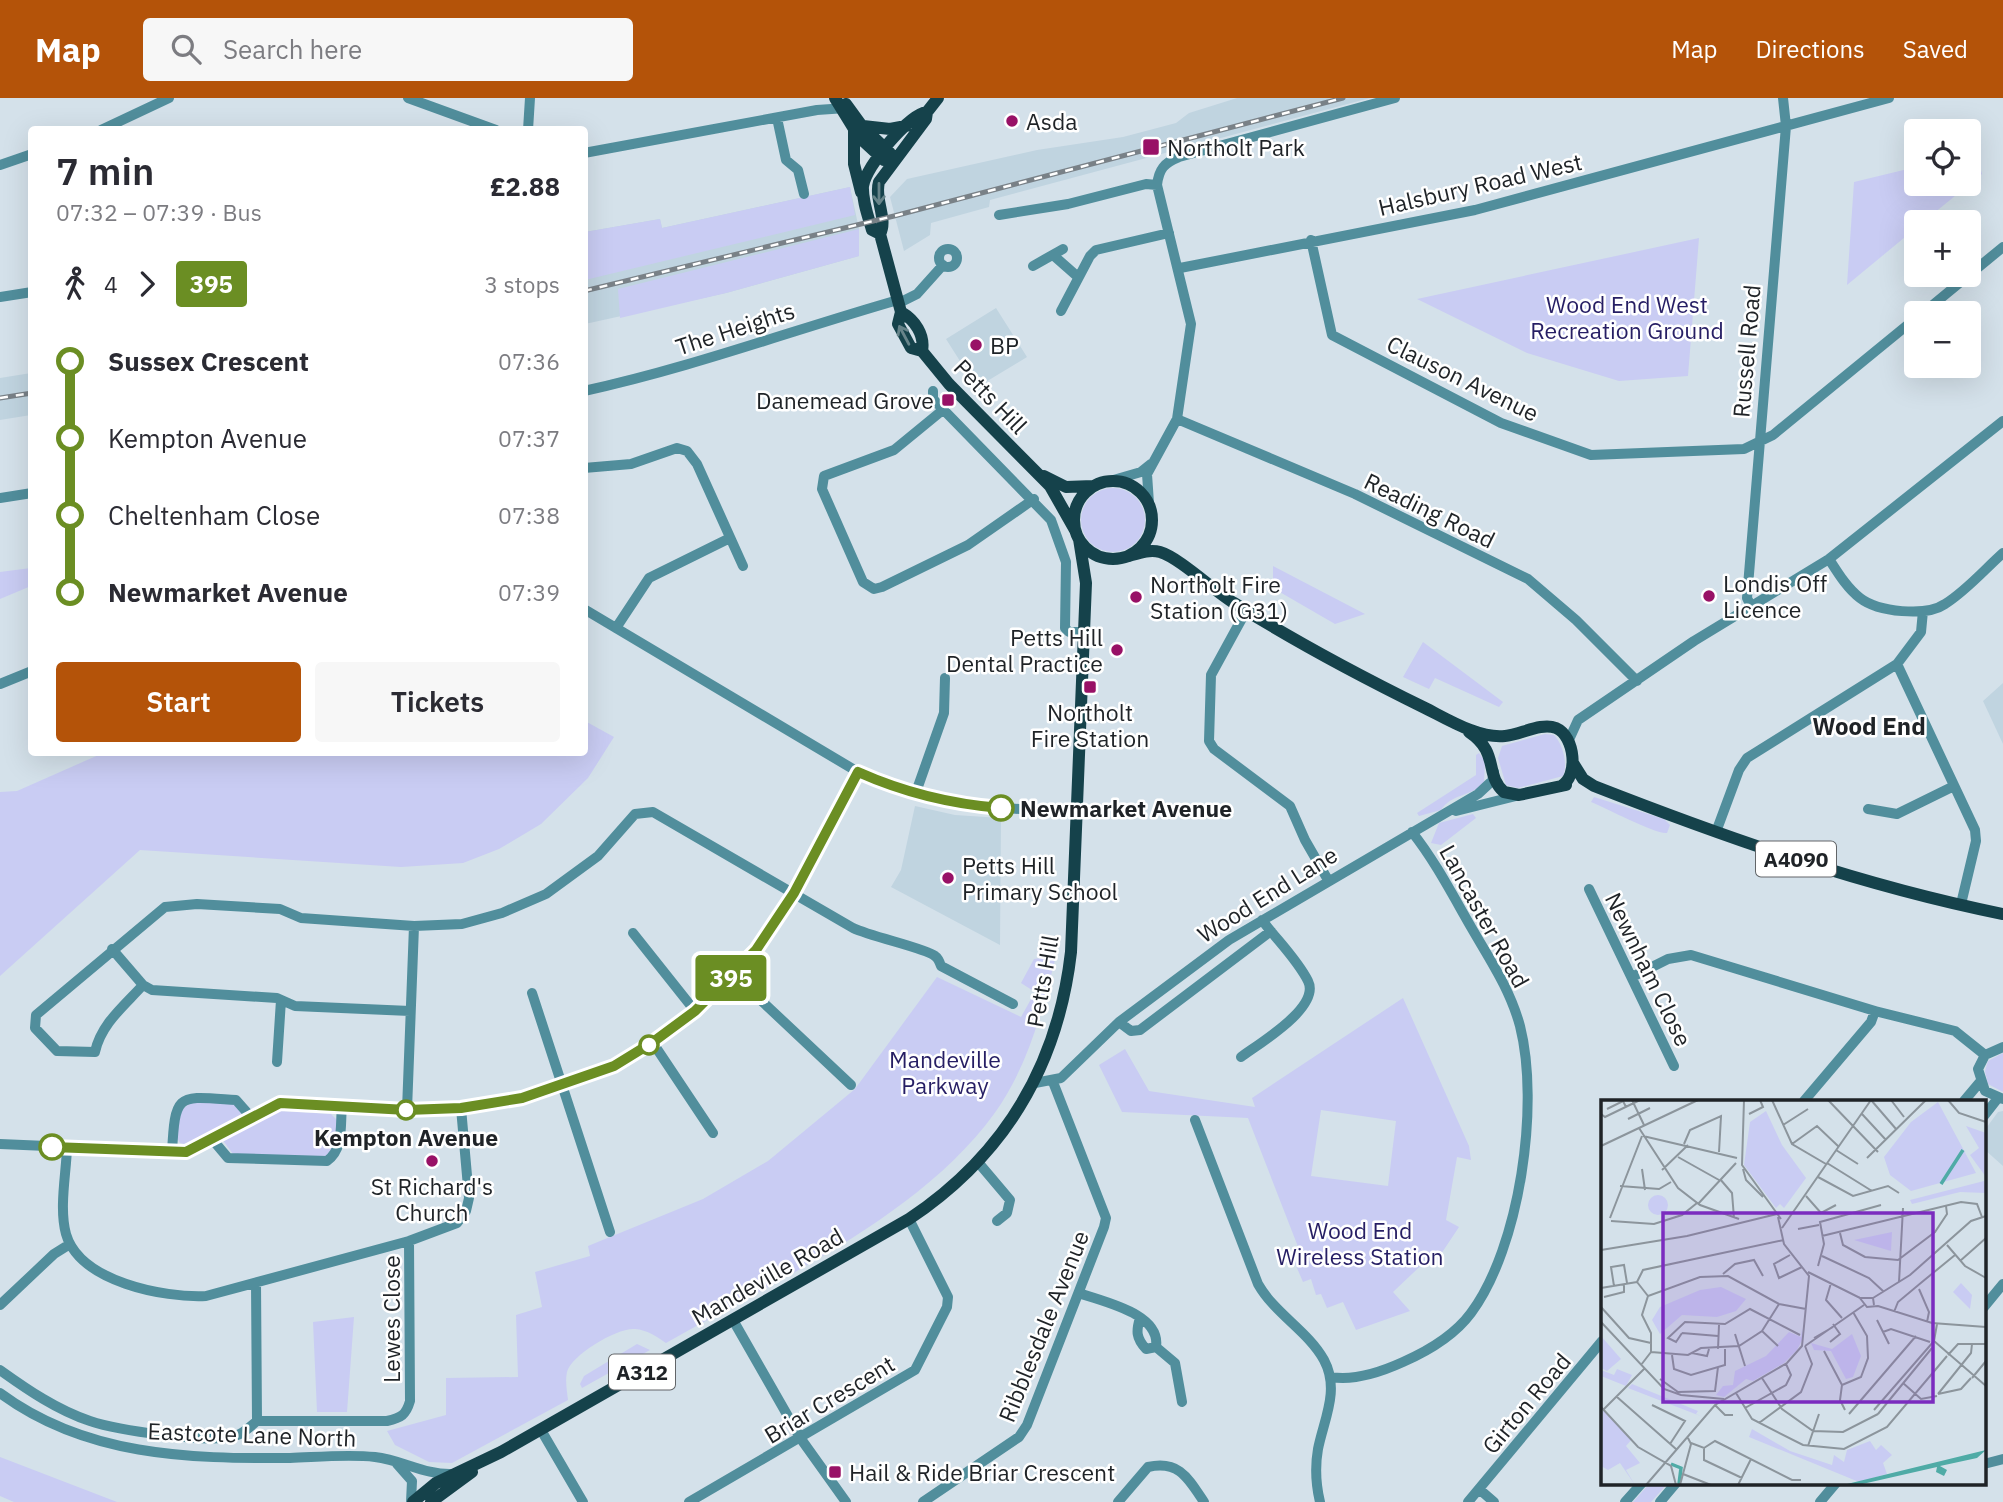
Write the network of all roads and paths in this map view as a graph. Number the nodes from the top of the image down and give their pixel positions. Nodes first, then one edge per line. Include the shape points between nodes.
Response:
1 (169, 98) edge
2 (408, 98) edge
3 (530, 98) edge
4 (938, 98) edge
5 (1395, 98) edge
6 (1783, 98) edge
7 (1889, 98) edge
8 (840, 102) edge
9 (927, 112) junction
10 (778, 118) junction
11 (906, 125) junction
12 (110, 126) edge
13 (485, 126) edge
14 (528, 126) edge
15 (1786, 126) junction
16 (858, 128) junction
17 (588, 152) edge
18 (28, 155) edge
19 (887, 157) junction
20 (0, 165) edge
21 (1157, 185) junction
22 (804, 194) dead end
23 (864, 199) junction
24 (999, 215) dead end
25 (1169, 233) junction
26 (880, 234) junction
27 (1311, 240) junction
28 (2003, 247) edge
29 (1063, 249) dead end
30 (1054, 255) junction
31 (943, 265) dead end
32 (1033, 266) dead end
33 (1180, 268) junction
34 (1079, 277) junction
35 (28, 293) edge
36 (0, 297) edge
37 (1938, 301) edge
38 (899, 305) junction
39 (1061, 311) dead end
40 (1904, 328) edge
41 (588, 390) edge
42 (933, 391) dead end
43 (944, 409) junction
44 (1177, 419) junction
45 (2003, 421) edge
46 (1758, 443) junction
47 (1154, 460) junction
48 (588, 468) edge
49 (1033, 468) junction
50 (1103, 483) junction
51 (28, 494) edge
52 (0, 498) edge
53 (1034, 499) junction
54 (1150, 507) junction
55 (1077, 534) junction
56 (730, 538) junction
57 (2003, 554) edge
58 (1123, 558) junction
59 (1172, 558) junction
60 (1829, 559) junction
61 (743, 566) dead end
62 (1086, 583) junction
63 (1751, 606) junction
64 (588, 611) edge
65 (1246, 611) junction
66 (1923, 611) junction
67 (616, 628) junction
68 (1084, 632) junction
69 (1897, 664) junction
70 (28, 673) edge
71 (945, 678) dead end
72 (1637, 681) junction
73 (0, 684) edge
74 (1584, 716) junction
75 (1453, 722) junction
76 (1546, 727) junction
77 (1504, 737) junction
78 (1568, 743) junction
79 (1490, 755) junction
80 (1573, 763) junction
81 (858, 772) junction
82 (1494, 772) junction
83 (1561, 786) junction
84 (1594, 786) junction
85 (1954, 786) junction
86 (915, 794) junction
87 (1519, 795) junction
88 (1868, 809) dead end
89 (1077, 812) junction
90 (1445, 814) junction
91 (1412, 832) junction
92 (1716, 832) junction
93 (1328, 880) junction
94 (1589, 889) dead end
95 (794, 893) junction
96 (1961, 904) junction
97 (2003, 914) edge
98 (1262, 920) junction
99 (414, 926) junction
100 (1270, 932) junction
101 (633, 933) dead end
102 (112, 949) junction
103 (734, 975) junction
104 (1632, 977) junction
105 (143, 985) junction
106 (532, 993) dead end
107 (283, 1002) junction
108 (1013, 1004) dead end
109 (410, 1011) junction
110 (695, 1011) junction
111 (1875, 1011) junction
112 (1119, 1022) junction
113 (653, 1042) junction
114 (2003, 1047) edge
115 (1985, 1055) junction
116 (1241, 1057) dead end
117 (277, 1062) dead end
118 (1674, 1066) dead end
119 (1053, 1082) junction
120 (1980, 1082) junction
121 (1035, 1083) junction
122 (562, 1086) junction
123 (851, 1086) dead end
124 (2001, 1099) edge
125 (1805, 1100) edge
126 (1965, 1100) edge
127 (342, 1106) junction
128 (461, 1108) junction
129 (407, 1110) junction
130 (1986, 1114) edge
131 (251, 1117) junction
132 (1195, 1120) dead end
133 (713, 1133) dead end
134 (212, 1139) junction
135 (0, 1144) edge
136 (67, 1148) junction
137 (172, 1153) junction
138 (977, 1161) junction
139 (909, 1219) junction
140 (998, 1221) dead end
141 (610, 1232) dead end
142 (409, 1241) junction
143 (69, 1244) junction
144 (256, 1283) junction
145 (2003, 1284) edge
146 (1079, 1293) junction
147 (0, 1305) edge
148 (1986, 1305) edge
149 (1140, 1318) junction
150 (733, 1320) junction
151 (1601, 1342) edge
152 (1156, 1347) junction
153 (0, 1370) edge
154 (1331, 1377) junction
155 (0, 1394) edge
156 (1182, 1402) dead end
157 (257, 1421) junction
158 (541, 1430) junction
159 (801, 1439) junction
160 (2003, 1459) edge
161 (389, 1460) junction
162 (483, 1462) junction
163 (1986, 1463) edge
164 (406, 1464) junction
165 (454, 1474) junction
166 (411, 1478) junction
167 (1641, 1484) edge
168 (1675, 1484) edge
169 (1835, 1484) edge
170 (1479, 1489) junction
171 (428, 1496) edge
172 (412, 1502) edge
173 (583, 1502) edge
174 (689, 1502) edge
175 (846, 1502) edge
176 (923, 1502) edge
177 (1118, 1502) edge
178 (1204, 1502) edge
179 (1320, 1502) edge
180 (1468, 1502) edge
181 (1494, 1502) edge
182 (1625, 1502) edge
183 (1660, 1502) edge
184 (1820, 1502) edge

1 - 12 street
2 - 13 street
3 - 14 street
4 - 9 main road, A312
5 - 21 street via 1179,156 1158,173
6 - 15 street, Russell Road
7 - 15 street, Halsbury Road West
8 - 10 street
8 - 16 main road
9 - 11 main road, A312 via 918,113
9 - 19 main road, A312 via 926,119
10 - 17 street
10 - 22 street via 786,160 798,170
11 - 16 main road via 890,130
11 - 19 main road, A312
15 - 27 street, Halsbury Road West via 1475,210
15 - 46 street, Russell Road
16 - 19 main road
16 - 23 main road via 854,164
18 - 20 street
19 - 23 main road, A312 via 865,178
19 -> 26 main road, A312 via 877,187
21 - 24 street
21 - 25 street
23 - 26 main road, A312 via 872,230
25 - 33 street
25 - 34 street via 1096,250
26 - 38 main road, Petts Hill / A312
27 - 33 street, Halsbury Road West
27 - 46 street, Clauson Avenue via 1332,335 1501,423 1600,456 1744,449
28 - 37 street
29 - 30 street
30 - 32 street
30 - 34 street
31 - 38 street, The Heights via 917,294
33 - 44 street via 1191,324
34 - 39 street
35 - 36 street
38 - 41 street, The Heights via 720,352 655,376
38 - 49 main road, Petts Hill / A312 via 898,324 911,348 922,351
40 - 46 street
42 - 43 street, Petts Hill via 932,397
43 - 53 street, Petts Hill
43 - 53 street via 894,450 833,471 822,482 821,489 863,582 874,589 882,587 968,545
44 - 47 street
44 - 72 street, Reading Road via 1355,494 1528,579
45 - 60 street
46 - 63 street, Russell Road via 1747,598
47 - 50 street via 1141,472
47 - 54 street via 1146,481
48 - 56 street via 631,464 677,448 687,451
49 - 50 main road, Petts Hill / A312 via 1066,487
49 - 55 main road, Petts Hill / A312 via 1060,499
50 - 54 main road via 1133,486
50 - 55 main road via 1084,494 1076,507
51 - 52 street
53 - 68 street, Petts Hill via 1051,520 1064,554 1065,628
54 - 58 main road via 1150,534 1142,547
54 - 59 main road via 1160,542
55 - 58 main road via 1099,556
55 - 62 main road, Petts Hill / A312
56 - 61 street
56 - 67 street via 649,578
57 - 66 street via 1945,605
58 - 59 main road via 1154,551
58 - 62 main road via 1095,568
59 - 65 main road
60 - 63 street
60 - 66 street via 1842,579 1872,605
62 - 68 main road, Petts Hill / A312
63 - 72 street
64 - 67 street
65 - 75 main road via 1340,666
65 - 93 street via 1211,675 1209,741 1290,806
66 - 69 street via 1921,632
67 - 81 street
68 - 89 main road, Petts Hill / A312
69 - 85 street
69 - 92 street via 1747,758
70 - 73 street
71 - 86 street via 944,712
72 - 74 street
74 - 76 street
74 - 78 street via 1572,728
75 - 77 main road
75 - 79 main road via 1485,744
76 - 77 main road
76 - 78 main road via 1558,728
77 - 79 main road via 1492,745
78 - 80 main road
79 - 82 main road
80 - 83 main road via 1570,779
80 - 84 main road, A4090 via 1577,773
81 - 86 street
81 - 95 street
82 - 87 main road via 1499,787
82 - 90 street, Wood End Lane via 1483,790
83 - 84 main road, A4090
83 - 87 main road, Wood End Lane
84 - 92 main road, A4090
85 - 88 street via 1897,814
85 - 96 street via 1976,841
86 - 89 street via 968,806
87 - 90 street, Wood End Lane
89 - 121 main road, Petts Hill / A312 via 1068,979 1055,1032
90 - 91 street, Wood End Lane
91 - 93 street, Wood End Lane
91 - 154 street, Lancaster Road via 1497,969 1516,1013 1525,1062 1522,1176 1508,1238 1471,1313 1427,1351 1387,1369 1343,1379
92 - 96 main road, A4090 via 1848,875
93 - 98 street, Wood End Lane
94 - 104 street, Newnham Close
95 - 99 street via 645,811 629,820 581,870 535,900 483,919
95 - 103 street
95 - 108 street via 875,938 937,957 941,966
96 - 97 main road, A4090
98 - 100 street
98 - 112 street, Wood End Lane
99 - 102 street via 197,904 164,907
99 - 109 street
100 - 112 street, Wood End Lane via 1140,1030 1132,1031
100 - 116 street via 1308,980 1311,993 1304,1008
101 - 110 street
102 - 105 street
102 - 105 street via 36,1015 38,1031 57,1051 95,1052 107,1023
103 - 110 street
103 - 123 street
104 - 111 street via 1668,959 1691,955
104 - 118 street, Newnham Close
105 - 107 street via 152,990
106 - 122 street
107 - 109 street
107 - 117 street
109 - 129 street
110 - 113 street
111 - 115 street via 1955,1031
111 - 125 street via 1871,1022
112 - 119 street, Wood End Lane
113 - 122 street via 614,1066
113 - 133 street
114 - 115 street
115 - 120 street via 1978,1069
119 - 121 street
119 - 146 street, Ribblesdale Avenue via 1106,1218
120 - 124 street via 1985,1091
120 - 126 street
121 - 138 main road, Mandeville Road / A312
122 - 128 street
122 - 141 street
124 - 130 street
127 - 129 street
127 - 131 street via 287,1101
127 - 134 street via 339,1146 327,1161 228,1158
128 - 129 street
128 - 142 street via 469,1198 466,1211 457,1223
131 - 134 street
131 - 137 street via 236,1100 191,1097 183,1101 174,1118
132 - 154 street via 1258,1284 1271,1305 1314,1346
134 - 137 street via 186,1152
135 - 136 street
136 - 137 street
136 - 143 street via 64,1222
138 - 139 main road, Mandeville Road / A312
138 - 140 street via 1010,1200 1007,1213
139 - 150 main road, Mandeville Road / A312
139 - 159 street, Briar Crescent via 948,1297 947,1307 915,1370
142 - 144 street
142 - 157 street, Lewes Close via 411,1389 407,1411 400,1419 387,1421
143 - 144 street via 116,1281 175,1297 206,1296
143 - 147 street
144 - 157 street
145 - 148 street
146 - 149 street
146 - 176 street, Ribblesdale Avenue via 1034,1412 1019,1437
149 - 152 street via 1149,1322
149 - 152 street via 1136,1333 1140,1343 1146,1349
150 - 158 main road, Mandeville Road / A312
150 - 159 street
151 - 170 street, Girton Road
152 - 156 street via 1175,1363
153 - 157 street via 58,1407 115,1428 181,1436 235,1436
154 - 179 street via 1330,1407 1317,1458
155 - 161 street, Eastcote Lane North via 80,1437 136,1451
158 - 162 main road, Mandeville Road / A312
158 - 173 street
159 - 174 street, Briar Crescent
159 - 175 street
160 - 163 street
161 - 164 street, Eastcote Lane North
161 - 166 street
162 - 165 main road, Mandeville Road / A312
162 - 171 main road, Mandeville Road / A312 via 443,1494
164 - 165 street, Eastcote Lane North via 432,1473
164 - 171 street via 422,1476
165 - 171 main road, Mandeville Road / A312
166 - 171 street
166 - 172 street
167 - 182 street
168 - 183 street
169 - 184 street
170 - 180 street, Girton Road
170 - 181 street
171 - 172 main road, Mandeville Road / A312
177 - 178 street via 1148,1467 1168,1465 1180,1469

